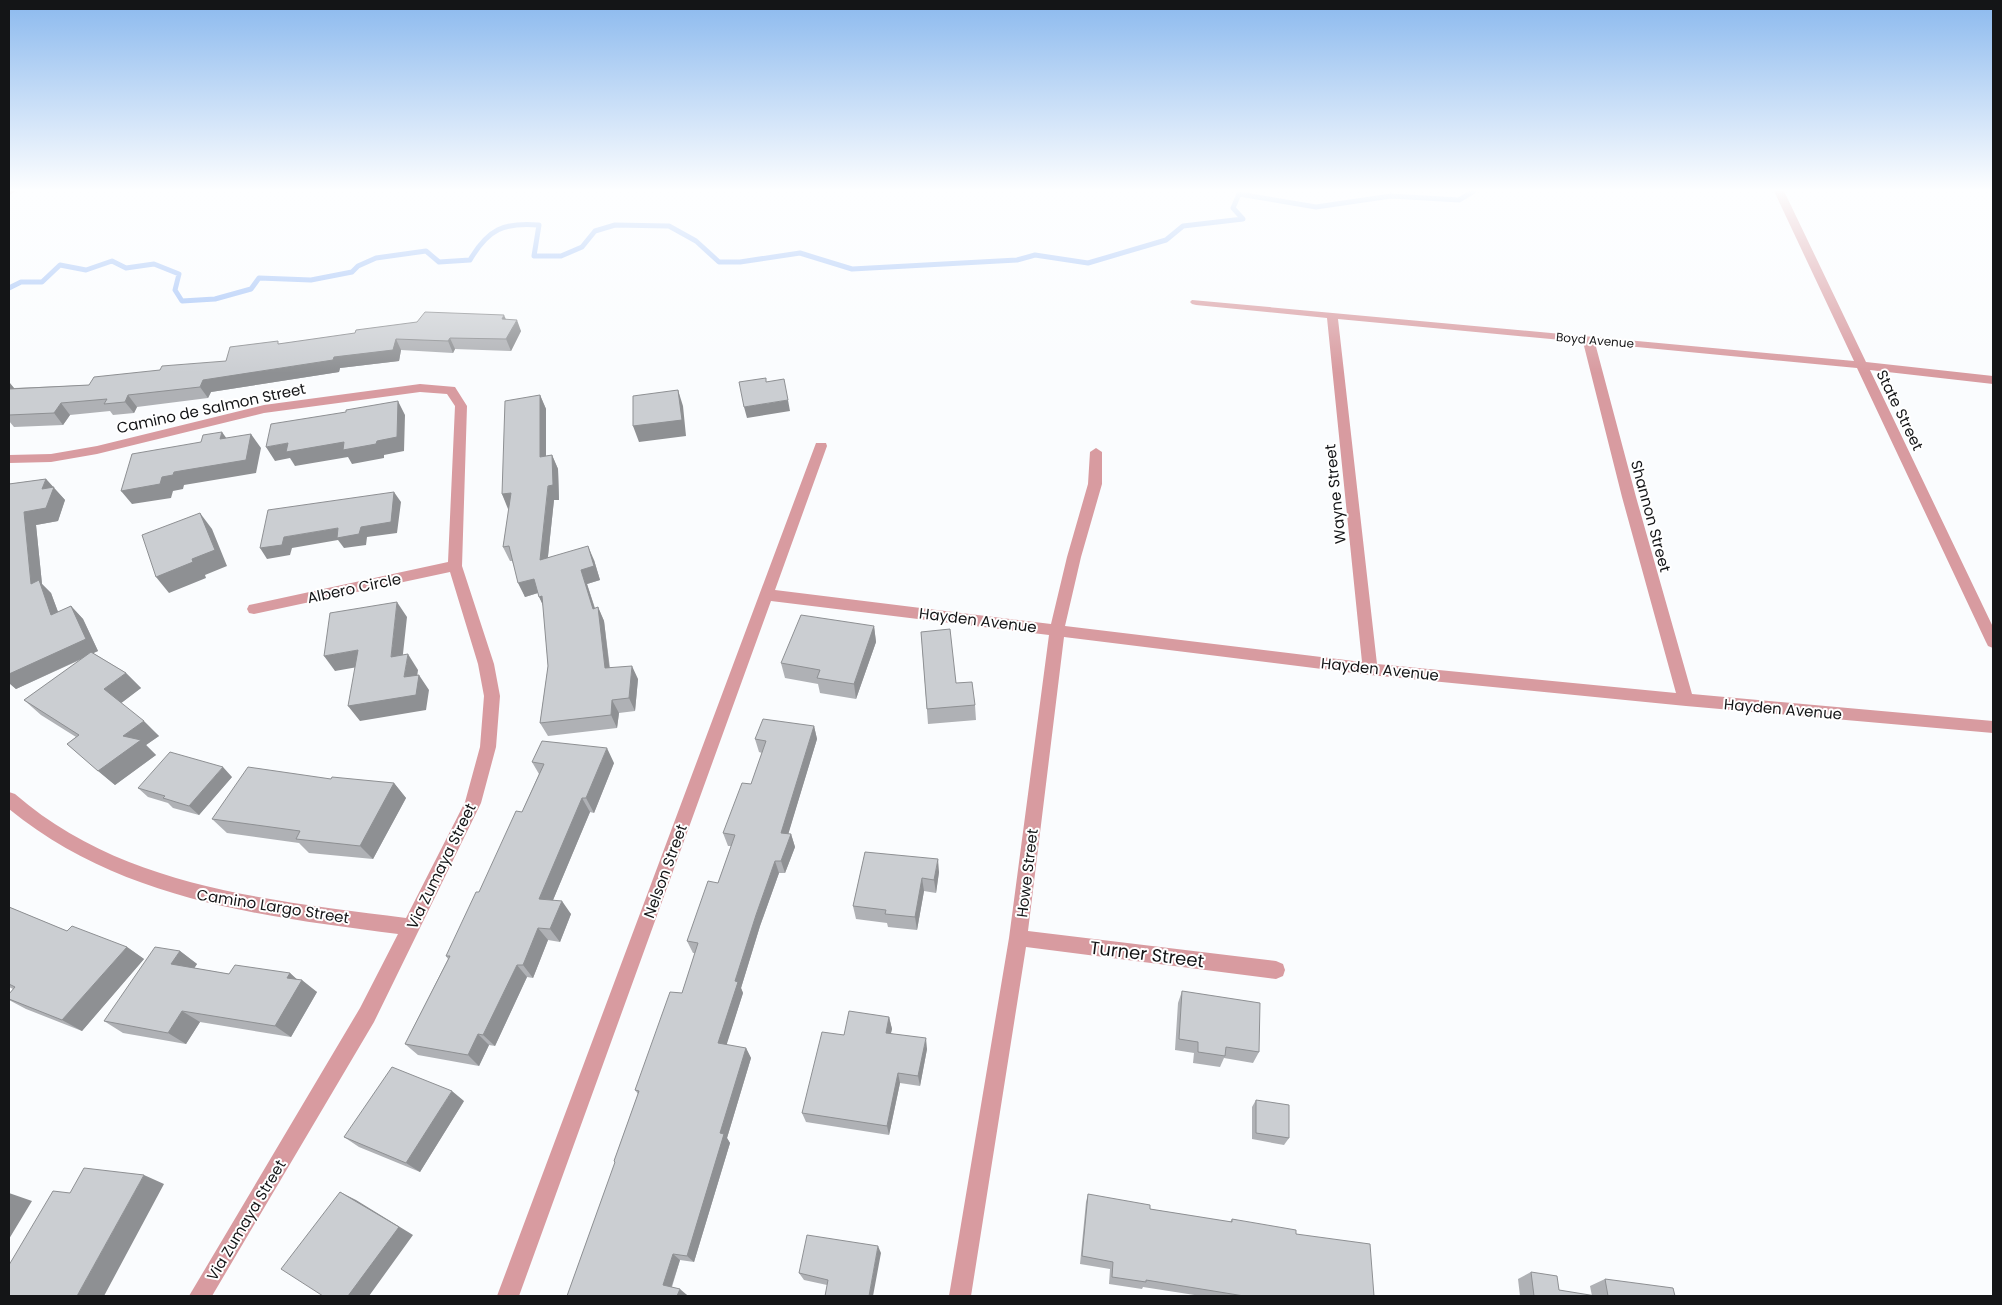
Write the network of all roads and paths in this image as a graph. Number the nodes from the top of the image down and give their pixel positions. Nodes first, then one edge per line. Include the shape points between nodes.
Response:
1 (1808, 252) edge
2 (1196, 302) dead end
3 (1332, 315) junction
4 (1588, 339) junction
5 (1860, 365) junction
6 (1993, 380) edge
7 (451, 390) joint
8 (821, 446) dead end
9 (1096, 452) dead end
10 (9, 459) edge
11 (455, 566) junction
12 (768, 595) junction
13 (254, 609) dead end
14 (1058, 630) junction
15 (1993, 642) edge
16 (1370, 669) junction
17 (1686, 700) junction
18 (1993, 727) edge
19 (9, 799) edge
20 (412, 927) junction
21 (1018, 938) junction
22 (1276, 970) dead end
23 (200, 1296) edge
24 (508, 1296) edge
25 (960, 1296) edge

1 - 5 street, State Street
2 - 3 street, Boyd Avenue
3 - 4 street, Boyd Avenue
3 - 16 street, Wayne Street
4 - 5 street, Boyd Avenue
4 - 17 street, Shannon Street
5 - 6 street, Boyd Avenue
5 - 15 street, State Street
7 - 10 street, Camino de Salmon Street via 420,388 296,404 97,450 51,458
7 - 11 street, Via Zumaya Street via 460,406
8 - 12 street, Nelson Street
9 - 14 street, Howe Street via 1095,484
11 - 13 street, Albero Circle
11 - 20 street, Via Zumaya Street via 486,664 492,696 488,746 473,803
12 - 14 street, Hayden Avenue
12 - 24 street, Nelson Street
14 - 16 street, Hayden Avenue
14 - 21 street, Howe Street
16 - 17 street, Hayden Avenue
17 - 18 street, Hayden Avenue
19 - 20 street, Camino Largo Street via 73,845 140,877 194,894 253,906
20 - 23 street, Via Zumaya Street via 367,1016
21 - 22 street, Turner Street
21 - 25 street, Howe Street

